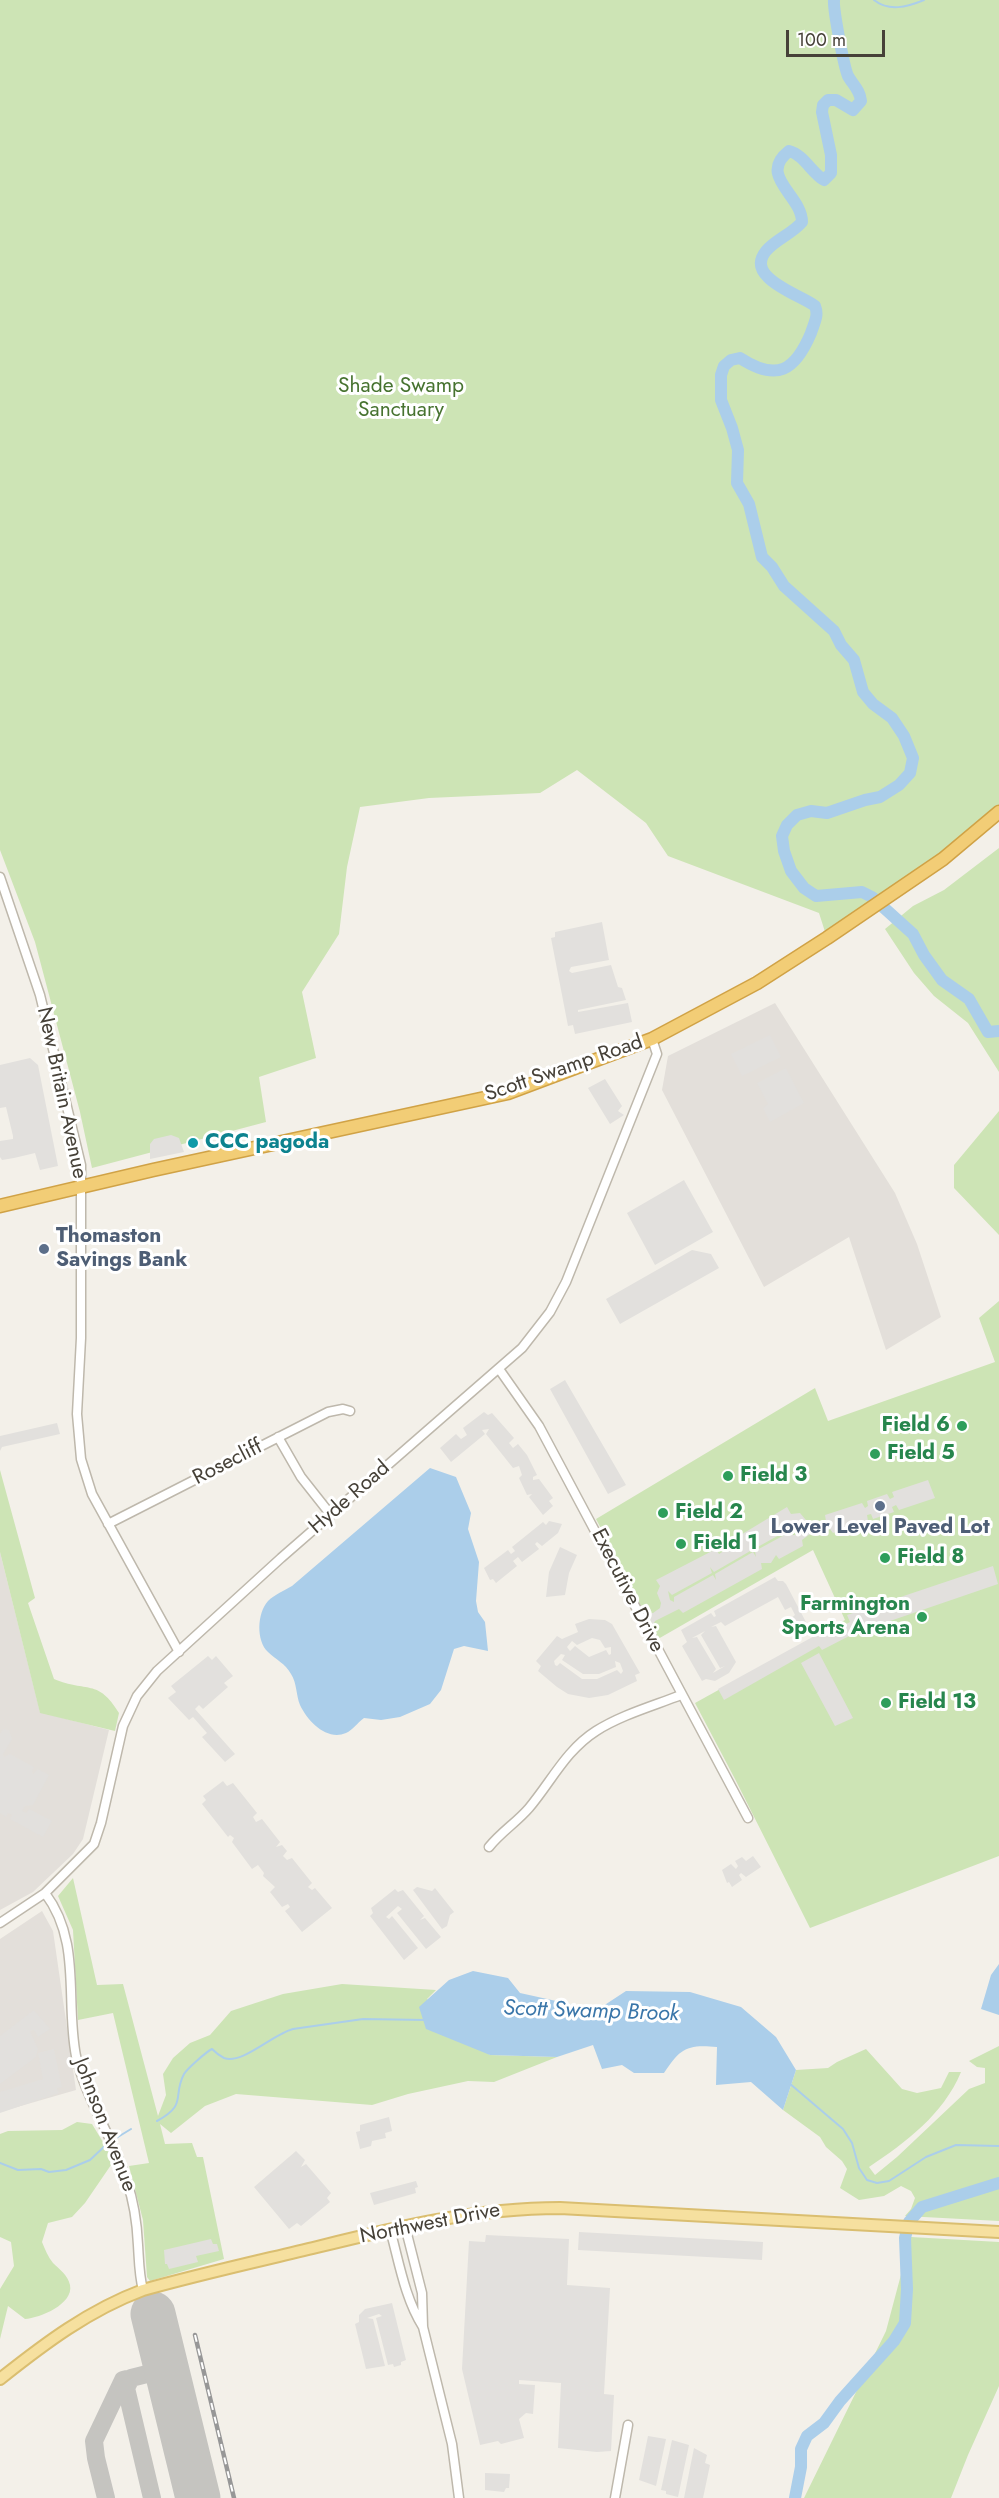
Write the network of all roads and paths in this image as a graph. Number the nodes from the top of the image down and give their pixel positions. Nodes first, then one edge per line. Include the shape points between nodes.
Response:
1 (999, 814) edge
2 (0, 877) edge
3 (652, 1039) junction
4 (82, 1186) junction
5 (0, 1206) edge
6 (498, 1370) junction
7 (350, 1411) dead end
8 (278, 1437) junction
9 (331, 1515) junction
10 (108, 1524) junction
11 (179, 1652) junction
12 (681, 1695) junction
13 (748, 1818) dead end
14 (489, 1847) dead end
15 (45, 1893) junction
16 (0, 1923) edge
17 (405, 2226) junction
18 (390, 2229) junction
19 (999, 2232) edge
20 (143, 2290) junction
21 (423, 2327) junction
22 (0, 2379) edge
23 (627, 2425) dead end
24 (459, 2498) edge
25 (615, 2498) edge

1 - 3 highway, Scott Swamp Road via 943,859 757,983
2 - 4 street, New Britain Avenue via 40,995 81,1165
3 - 4 highway, Scott Swamp Road via 508,1093
3 - 6 street, Hyde Road via 657,1054 566,1282 537,1331
4 - 5 highway, Scott Swamp Road
4 - 10 street, New Britain Avenue via 76,1414 86,1478
6 - 9 street, Hyde Road
6 - 12 street, Executive Drive via 539,1426
7 - 8 street, Rosecliff via 328,1412
8 - 9 street via 300,1477
8 - 10 street, Rosecliff
9 - 11 street, Hyde Road
10 - 11 street, New Britain Avenue
11 - 15 street, Hyde Road via 150,1678 130,1710 118,1742 94,1844
12 - 13 street, Executive Drive
12 - 14 street via 597,1730 580,1743 528,1809
15 - 16 street, Hyde Road
15 - 20 street, Johnson Avenue via 60,1915 66,1936 79,2066 132,2198
17 - 18 main road, Northwest Drive
17 - 19 main road, Northwest Drive via 484,2211 537,2208
17 - 21 street via 422,2293
18 - 20 main road, Northwest Drive
18 - 21 street via 407,2293
20 - 22 main road, Northwest Drive via 65,2330
21 - 24 street via 452,2444
23 - 25 street

